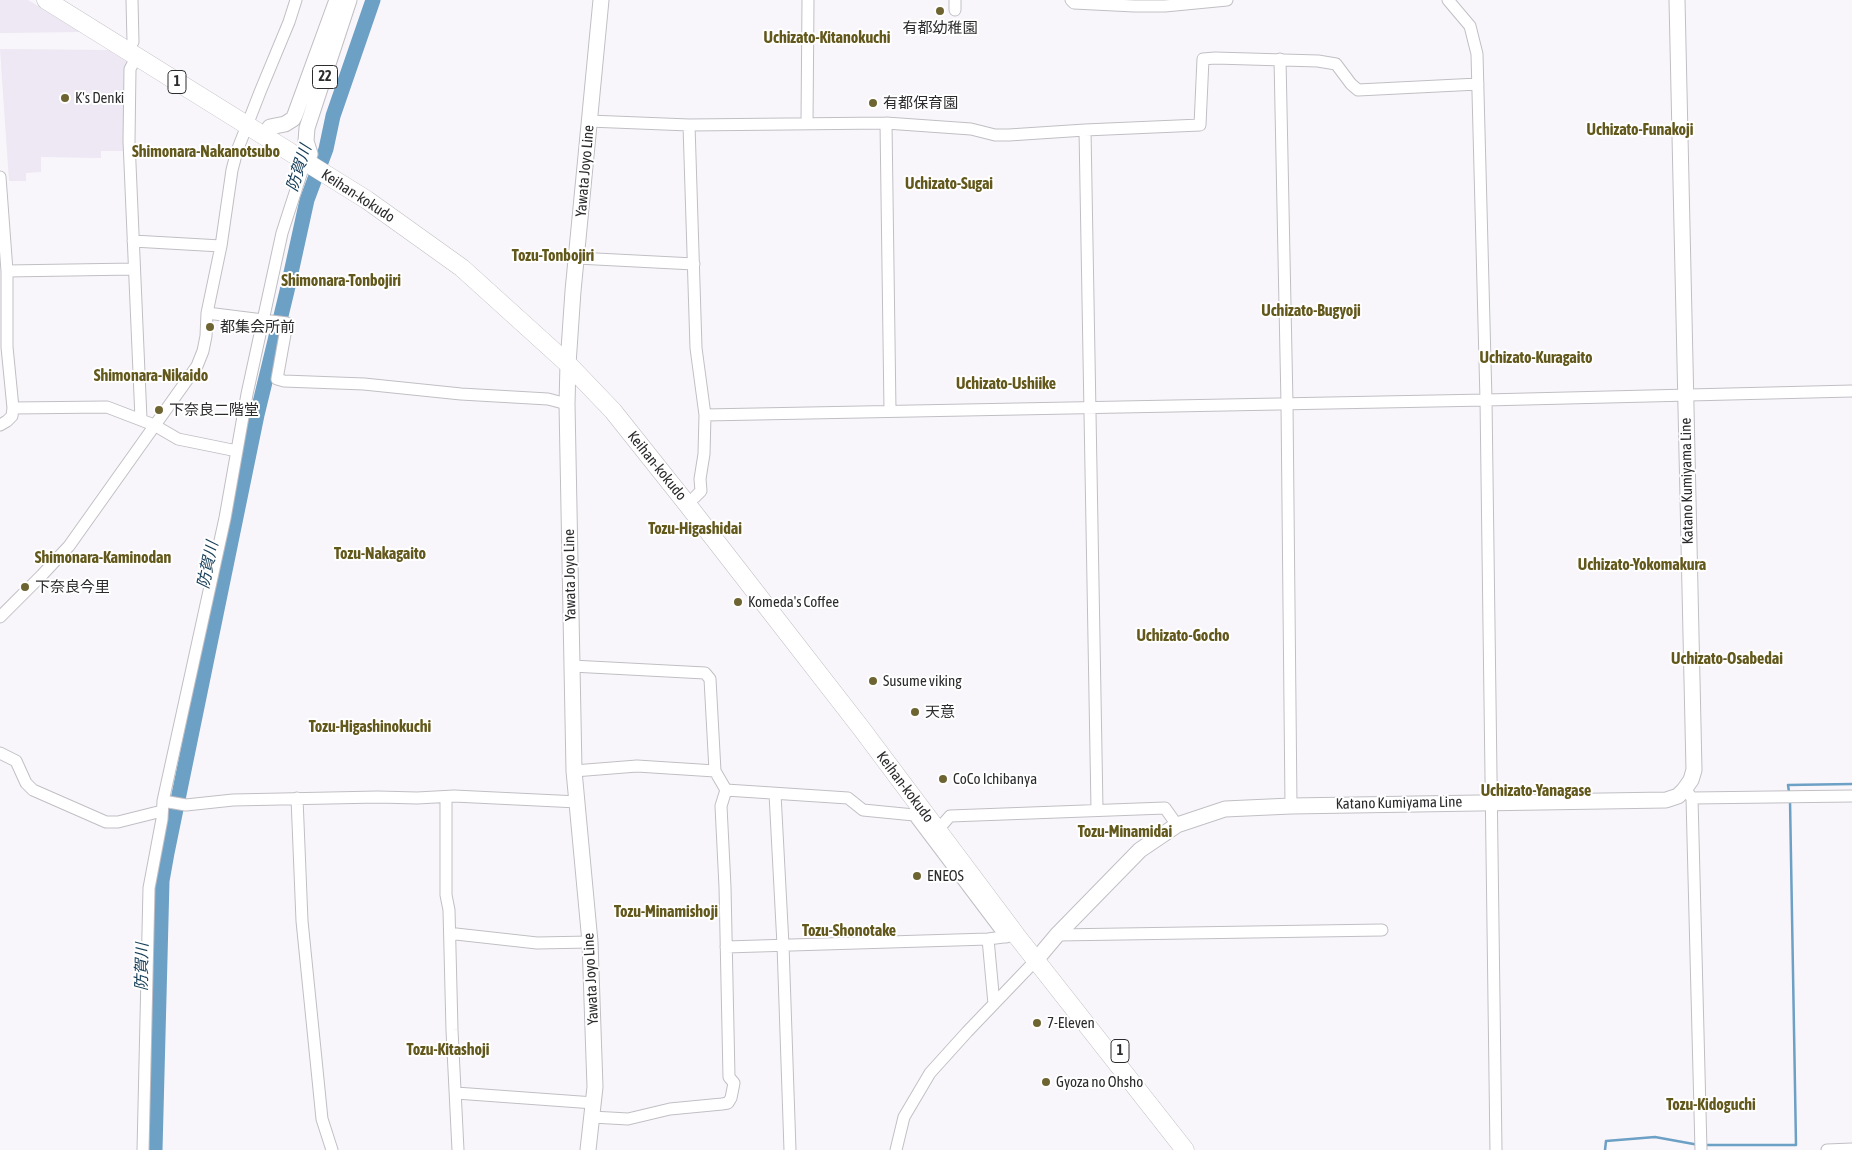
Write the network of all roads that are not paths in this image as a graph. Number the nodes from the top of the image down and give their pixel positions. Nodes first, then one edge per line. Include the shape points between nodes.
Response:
1 (46, 0) edge
2 (64, 0) edge
3 (132, 0) edge
4 (296, 0) edge
5 (337, 0) edge
6 (349, 0) edge
7 (601, 0) edge
8 (808, 0) edge
9 (1071, 0) edge
10 (1228, 0) edge
11 (1448, 0) edge
12 (1677, 0) edge
13 (135, 49) junction
14 (1280, 59) junction
15 (1478, 84) junction
16 (250, 121) junction
17 (590, 121) junction
18 (886, 123) junction
19 (807, 124) junction
20 (689, 125) junction
21 (270, 127) junction
22 (1085, 130) junction
23 (309, 159) junction
24 (0, 177) edge
25 (133, 241) junction
26 (221, 246) junction
27 (577, 258) junction
28 (694, 264) junction
29 (134, 269) junction
30 (5, 274) edge
31 (207, 313) junction
32 (263, 319) junction
33 (568, 357) junction
34 (1852, 391) edge
35 (1685, 396) junction
36 (1486, 400) junction
37 (567, 404) junction
38 (1287, 404) junction
39 (13, 408) junction
40 (1090, 408) junction
41 (890, 412) junction
42 (706, 415) junction
43 (141, 419) junction
44 (154, 424) junction
45 (0, 425) edge
46 (237, 451) junction
47 (695, 497) junction
48 (0, 617) edge
49 (572, 666) junction
50 (0, 753) edge
51 (574, 771) junction
52 (715, 771) junction
53 (726, 790) junction
54 (775, 794) junction
55 (1688, 794) junction
56 (1852, 796) edge
57 (446, 797) junction
58 (297, 798) junction
59 (578, 802) junction
60 (1491, 802) junction
61 (164, 805) junction
62 (1291, 806) junction
63 (1097, 809) junction
64 (943, 824) junction
65 (1177, 825) junction
66 (1382, 930) dead end
67 (1057, 935) junction
68 (450, 936) junction
69 (1011, 936) junction
70 (988, 939) junction
71 (590, 942) junction
72 (783, 945) junction
73 (726, 947) junction
74 (1040, 956) junction
75 (994, 1004) junction
76 (456, 1093) junction
77 (593, 1110) junction
78 (143, 1150) edge
79 (332, 1150) edge
80 (458, 1150) edge
81 (588, 1150) edge
82 (790, 1150) edge
83 (896, 1150) edge
84 (1185, 1150) edge
85 (1196, 1150) edge
86 (1496, 1150) edge
87 (1701, 1150) edge
88 (1827, 1150) edge
89 (1852, 1150) edge

1 - 13 highway, Keihan-kokudo / 1
2 - 13 highway, Keihan-kokudo / 1
3 - 13 street
4 - 16 street
5 - 21 main road, 22 via 295,115 285,124
6 - 23 main road, 22 via 307,128
7 - 17 main road, Yawata Joyo Line
8 - 19 street
9 - 10 street via 1074,3 1142,6
11 - 15 street via 1470,26 1477,54
12 - 35 main road, Katano Kumiyama Line
13 - 16 highway, Keihan-kokudo / 1
13 - 25 street via 130,69 129,141
14 - 15 street via 1336,64 1358,90
14 - 22 street via 1204,59 1200,125
14 - 38 street
15 - 36 street
16 - 21 highway, Keihan-kokudo / 1
16 - 23 highway, Keihan-kokudo / 1
16 - 26 street via 232,170
17 - 20 street
17 - 27 main road, Yawata Joyo Line
18 - 19 street
18 - 22 street via 971,129 995,135
18 - 41 street
19 - 20 street
20 - 28 street
21 - 23 highway, Keihan-kokudo / 1
22 - 40 street
23 - 32 street via 282,233
23 - 33 highway, Keihan-kokudo / 1 via 462,268
24 - 30 street
25 - 26 street
25 - 29 street
26 - 31 street
27 - 28 street
27 - 33 main road, Yawata Joyo Line
28 - 42 street via 696,348
29 - 30 street
29 - 43 street
30 - 39 street
31 - 32 street
31 - 44 street via 203,351 197,366
32 - 37 street via 287,323 278,379 284,381 364,384 548,399
32 - 46 street
33 - 37 main road, Yawata Joyo Line
33 - 47 highway, Keihan-kokudo / 1 via 647,437
33 - 69 highway, Keihan-kokudo / 1 via 861,728
34 - 35 street
35 - 36 street
35 - 55 main road, Katano Kumiyama Line via 1694,770
36 - 38 street
36 - 60 street
37 - 49 main road, Yawata Joyo Line
38 - 40 street
38 - 62 street
39 - 43 street via 107,407
39 - 45 street via 12,416
40 - 41 street
40 - 63 street
41 - 42 street
42 - 47 street via 701,491
43 - 44 street
44 - 46 street via 178,440
44 - 48 street via 69,546
46 - 61 street
47 - 64 highway, Keihan-kokudo / 1
49 - 51 main road, Yawata Joyo Line
49 - 52 street via 705,673 710,679
50 - 61 street via 16,760 26,783 33,790 106,822 118,822
51 - 52 street via 637,766
51 - 59 main road, Yawata Joyo Line
52 - 53 street
53 - 54 street
53 - 73 street via 721,806
54 - 69 street via 848,798 863,810 914,815
54 - 72 street
55 - 56 street
55 - 60 main road, Katano Kumiyama Line via 1666,800
55 - 87 street
57 - 58 street
57 - 59 street
57 - 68 street via 446,895
58 - 61 street
58 - 79 street via 302,921 322,1118
59 - 71 main road, Yawata Joyo Line
60 - 62 main road, Katano Kumiyama Line
60 - 86 street
61 - 78 street via 149,888
62 - 65 main road, Katano Kumiyama Line via 1225,809
63 - 64 street via 950,816
63 - 65 street via 1165,808
64 - 74 highway, Keihan-kokudo / 1
65 - 67 main road, Katano Kumiyama Line via 1140,850
66 - 67 street
67 - 74 main road, Katano Kumiyama Line
68 - 71 street
68 - 76 street
69 - 70 street
69 - 74 highway, Keihan-kokudo / 1
70 - 72 street
70 - 75 street
71 - 77 main road, Yawata Joyo Line
72 - 73 street
72 - 82 street
73 - 77 street via 728,1077 734,1084 728,1103 670,1109 628,1120
74 - 75 street
74 - 84 highway, Keihan-kokudo / 1
74 - 85 highway, Keihan-kokudo / 1
75 - 83 street via 930,1073 904,1117
76 - 77 street
76 - 80 street
77 - 81 main road, Yawata Joyo Line
88 - 89 street

